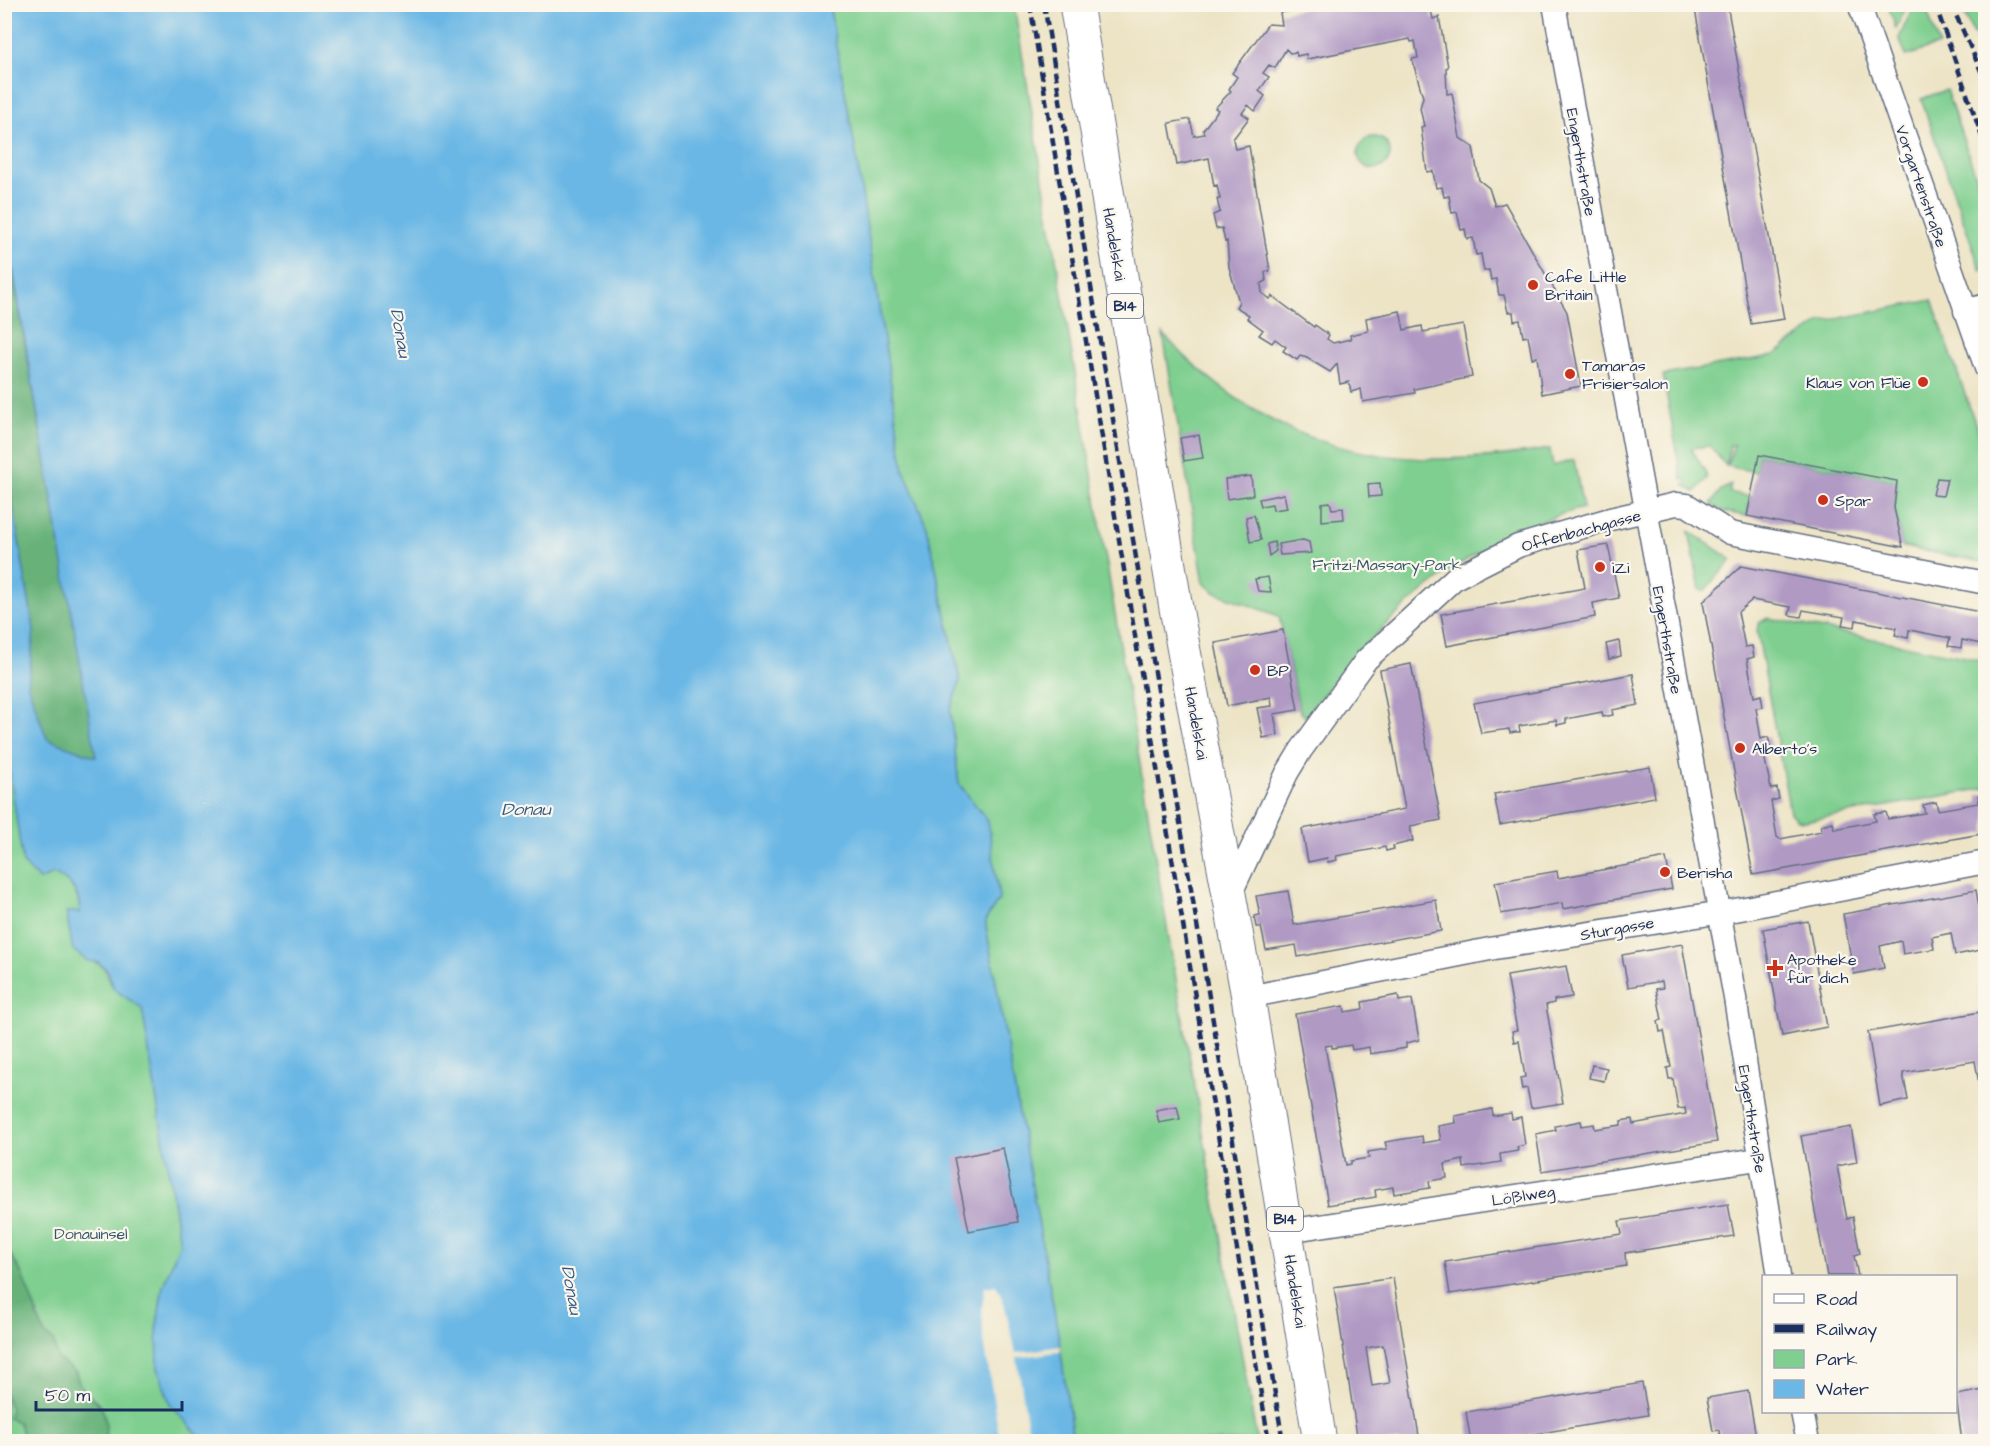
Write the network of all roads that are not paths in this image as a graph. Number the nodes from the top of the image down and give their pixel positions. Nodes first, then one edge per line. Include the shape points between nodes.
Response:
1 (1076, 4) edge
2 (1554, 4) edge
3 (1859, 4) edge
4 (1975, 308) edge
5 (1986, 368) edge
6 (1644, 513) junction
7 (1986, 583) edge
8 (1986, 862) edge
9 (1230, 895) junction
10 (1719, 912) junction
11 (1248, 997) junction
12 (1758, 1159) junction
13 (1287, 1231) junction
14 (1779, 1275) edge
15 (1802, 1413) edge
16 (1320, 1442) edge
17 (1808, 1442) edge

1 - 9 main road, Handelskai / B14 via 1174,598
2 - 6 street, Engerthstraße
3 - 4 street, Vorgartenstraße
4 - 5 street, Vorgartenstraße
6 - 7 street, Offenbachgasse via 1676,504 1688,505 1730,533
6 - 9 street, Offenbachgasse via 1518,546 1455,578 1420,609 1366,660 1301,750
6 - 10 street, Engerthstraße
8 - 10 street, Sturgasse
9 - 11 main road, Handelskai / B14
10 - 11 street, Sturgasse via 1507,946
10 - 12 street, Engerthstraße
11 - 13 main road, Handelskai / B14
12 - 13 street, Lößlweg
12 - 14 street, Engerthstraße
13 - 16 main road, Handelskai / B14
15 - 17 street

